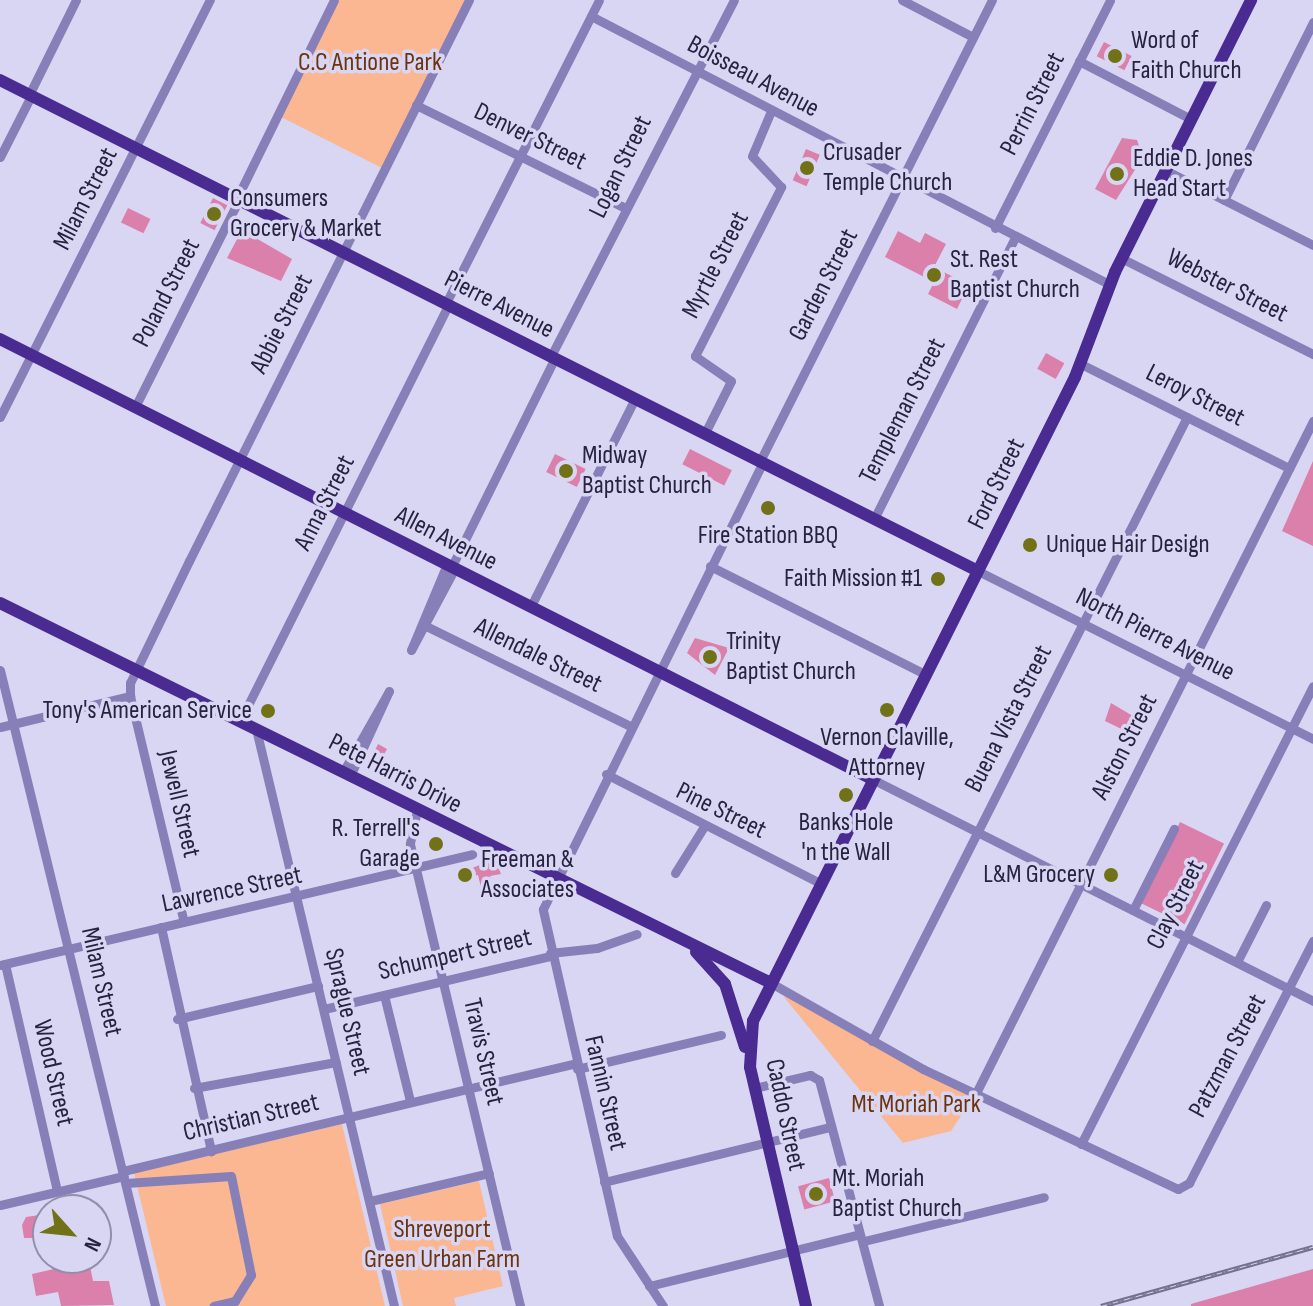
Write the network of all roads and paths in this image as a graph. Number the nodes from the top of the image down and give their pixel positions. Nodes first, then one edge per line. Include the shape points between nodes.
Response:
1 (76, 0) edge
2 (210, 0) edge
3 (334, 0) edge
4 (469, 0) edge
5 (599, 0) edge
6 (734, 0) edge
7 (902, 0) edge
8 (992, 0) edge
9 (1110, 0) edge
10 (1251, 0) edge
11 (591, 16) junction
12 (1313, 22) edge
13 (973, 37) junction
14 (1079, 61) junction
15 (696, 71) junction
16 (0, 80) edge
17 (30, 95) junction
18 (416, 105) junction
19 (771, 111) junction
20 (1191, 119) junction
21 (136, 147) junction
22 (520, 156) junction
23 (0, 157) edge
24 (1165, 170) junction
25 (901, 179) junction
26 (238, 199) junction
27 (1224, 200) junction
28 (625, 208) junction
29 (995, 228) junction
30 (1015, 238) junction
31 (1313, 245) edge
32 (343, 251) junction
33 (1121, 258) junction
34 (1109, 284) junction
35 (448, 304) junction
36 (0, 339) edge
37 (1313, 354) edge
38 (32, 355) junction
39 (553, 357) junction
40 (1081, 364) junction
41 (635, 398) junction
42 (135, 407) junction
43 (0, 417) edge
44 (1187, 417) junction
45 (1313, 421) edge
46 (705, 433) junction
47 (239, 460) junction
48 (761, 462) junction
49 (1289, 468) junction
50 (345, 513) junction
51 (874, 519) junction
52 (451, 566) junction
53 (710, 566) junction
54 (978, 571) junction
55 (0, 603) edge
56 (531, 606) junction
57 (1082, 623) junction
58 (426, 626) junction
59 (137, 669) junction
60 (0, 670) edge
61 (658, 671) junction
62 (925, 674) junction
63 (1186, 675) junction
64 (1313, 686) edge
65 (130, 696) junction
66 (240, 721) junction
67 (17, 723) junction
68 (630, 726) junction
69 (0, 727) edge
70 (1290, 727) junction
71 (256, 729) junction
72 (1313, 739) edge
73 (347, 774) junction
74 (606, 774) junction
75 (872, 779) junction
76 (417, 810) junction
77 (703, 828) junction
78 (1174, 829) dead end
79 (977, 831) junction
80 (472, 854) dead end
81 (417, 869) junction
82 (675, 873) dead end
83 (554, 879) junction
84 (820, 883) junction
85 (1082, 884) junction
86 (297, 897) junction
87 (1266, 905) dead end
88 (1133, 910) junction
89 (184, 922) junction
90 (161, 927) junction
91 (637, 934) dead end
92 (1186, 936) junction
93 (681, 940) junction
94 (1313, 941) edge
95 (70, 949) junction
96 (550, 954) junction
97 (1237, 962) junction
98 (2, 965) edge
99 (444, 980) junction
100 (771, 983) junction
101 (318, 986) junction
102 (1289, 988) junction
103 (384, 995) junction
104 (1313, 1001) edge
105 (324, 1009) junction
106 (177, 1019) junction
107 (721, 1035) dead end
108 (872, 1041) junction
109 (336, 1062) junction
110 (576, 1066) junction
111 (750, 1067) junction
112 (194, 1088) junction
113 (755, 1088) junction
114 (469, 1089) junction
115 (976, 1093) junction
116 (410, 1101) junction
117 (350, 1117) junction
118 (830, 1127) junction
119 (768, 1144) junction
120 (1081, 1144) junction
121 (211, 1151) junction
122 (489, 1173) junction
123 (124, 1177) junction
124 (604, 1182) junction
125 (57, 1191) junction
126 (1044, 1197) dead end
127 (370, 1201) junction
128 (0, 1205) edge
129 (861, 1238) junction
130 (793, 1252) junction
131 (649, 1286) junction
132 (155, 1306) edge
133 (214, 1306) edge
134 (394, 1306) edge
135 (520, 1306) edge
136 (663, 1306) edge
137 (806, 1306) edge
138 (879, 1306) edge

1 - 17 street
2 - 21 street, Milam Street
3 - 26 street, Poland Street
4 - 18 street, Abbie Street
5 - 11 street, Anna Street
6 - 15 street, Logan Street
7 - 13 street
8 - 13 street, Garden Street
9 - 14 street, Perrin Street
10 - 20 main road, Ford Street
11 - 15 street, Boisseau Avenue
11 - 22 street, Anna Street
12 - 27 street
13 - 25 street, Garden Street
14 - 20 street
14 - 29 street, Perrin Street
15 - 19 street, Boisseau Avenue
15 - 28 street, Logan Street
16 - 17 main road, Pierre Avenue
17 - 21 main road, Pierre Avenue
17 - 23 street
18 - 22 street, Denver Street
18 - 32 street, Abbie Street
19 - 25 street, Boisseau Avenue
19 - 46 street, Myrtle Street via 752,156 781,187 695,356 731,381
20 - 24 main road, Ford Street
21 - 26 main road, Pierre Avenue
21 - 38 street, Milam Street
22 - 28 street, Denver Street
22 - 35 street, Anna Street
24 - 27 street
24 - 33 main road, Ford Street
25 - 29 street, Boisseau Avenue
25 - 48 street, Garden Street
26 - 32 main road, Pierre Avenue
26 - 42 street, Poland Street
27 - 31 street
28 - 39 street, Logan Street
29 - 30 street, Boisseau Avenue
30 - 34 street, Boisseau Avenue
30 - 51 street, Templeman Street
32 - 35 main road, Pierre Avenue
32 - 47 street, Abbie Street
33 - 34 main road, Ford Street
33 - 37 street, Webster Street
34 - 40 main road, Ford Street
35 - 39 main road, Pierre Avenue
35 - 50 street, Anna Street
36 - 38 main road, Allen Avenue
38 - 42 main road, Allen Avenue
38 - 43 street, Milam Street
39 - 41 main road, Pierre Avenue
39 - 52 street, Logan Street
40 - 44 street, Leroy Street
40 - 54 main road, Ford Street
41 - 46 main road, Pierre Avenue
41 - 56 street
42 - 47 main road, Allen Avenue
44 - 49 street, Leroy Street
44 - 57 street, Buena Vista Street
45 - 49 street, Alston Street
46 - 48 main road, Pierre Avenue
47 - 50 main road, Allen Avenue
47 - 59 street, Abbie Street
48 - 51 main road, Pierre Avenue
48 - 53 street, Garden Street
49 - 63 street, Alston Street
50 - 52 main road, Allen Avenue
50 - 66 street, Anna Street
51 - 54 main road, Pierre Avenue
52 - 56 main road, Allen Avenue
52 - 58 street, Logan Street
52 - 58 street, Logan Street via 409,648 415,648
53 - 61 street, Garden Street
53 - 62 street
54 - 57 street, North Pierre Avenue
54 - 62 main road, Ford Street
55 - 59 main road, Pete Harris Drive
56 - 61 main road, Allen Avenue
57 - 63 street, North Pierre Avenue
57 - 79 street, Buena Vista Street
58 - 68 street, Allendale Street
59 - 65 street, Abbie Street
59 - 66 main road, Pete Harris Drive
60 - 67 street, Milam Street
61 - 68 street, Garden Street
61 - 75 main road, Allen Avenue
62 - 75 main road, Ford Street
63 - 70 street, North Pierre Avenue
63 - 85 street, Alston Street
64 - 70 street, Clay Street
65 - 67 street
65 - 89 street, Jewell Street
66 - 71 main road, Pete Harris Drive
67 - 69 street
67 - 95 street, Milam Street
68 - 74 street, Garden Street
70 - 72 street, North Pierre Avenue
70 - 92 street, Clay Street
71 - 73 main road, Pete Harris Drive
71 - 86 street, Sprague Street
73 - 73 street via 389,691
73 - 76 main road, Pete Harris Drive
74 - 77 street, Pine Street
74 - 83 street, Garden Street
75 - 79 street
75 - 84 main road, Ford Street
76 - 81 street, Travis Street via 408,834
76 - 83 main road, Pete Harris Drive
77 - 82 street
77 - 84 street, Pine Street
78 - 88 street
79 - 85 street
79 - 108 street, Buena Vista Street
80 - 81 street, Lawrence Street
81 - 86 street, Lawrence Street
81 - 99 street, Travis Street
83 - 93 main road, Pete Harris Drive
83 - 96 street, Fannin Street via 543,909
84 - 100 main road, Ford Street
85 - 88 street
85 - 115 street, Alston Street
86 - 89 street, Lawrence Street
86 - 101 street, Sprague Street
87 - 97 street
88 - 92 street
89 - 90 street, Lawrence Street
90 - 95 street, Lawrence Street
90 - 106 street
91 - 96 street, Schumpert Street
92 - 97 street
92 - 120 street, Clay Street
93 - 100 main road, Pete Harris Drive
93 - 111 main road via 725,984
94 - 102 street, Patzman Street
95 - 98 street, Lawrence Street
95 - 123 street, Milam Street
96 - 99 street, Schumpert Street
96 - 110 street, Fannin Street
97 - 102 street
98 - 125 street, Wood Street
99 - 103 street, Schumpert Street
99 - 114 street, Travis Street
100 - 108 street
100 - 111 main road, Caddo Street via 751,1029
101 - 105 street, Sprague Street
101 - 106 street
102 - 104 street
102 - 120 street, Patzman Street via 1181,1188
103 - 105 street, Schumpert Street
103 - 116 street
105 - 109 street, Sprague Street
106 - 112 street
107 - 110 street, Christian Street
108 - 115 street
109 - 112 street
109 - 117 street, Sprague Street
110 - 114 street, Christian Street
110 - 124 street, Fannin Street
111 - 113 main road, Caddo Street
112 - 121 street
113 - 118 street via 815,1076
113 - 119 main road, Caddo Street
114 - 116 street, Christian Street
114 - 122 street, Travis Street
115 - 120 street
116 - 117 street, Christian Street
117 - 121 street, Christian Street
117 - 127 street, Sprague Street
118 - 119 street
118 - 129 street
119 - 124 street
119 - 130 main road, Caddo Street
121 - 123 street, Christian Street
122 - 127 street
122 - 135 street, Travis Street
123 - 125 street
123 - 132 street, Milam Street
123 - 133 street via 231,1176 251,1275 235,1301
124 - 131 street, Fannin Street via 617,1236
125 - 128 street
126 - 129 street
127 - 134 street, Sprague Street
129 - 130 street
129 - 138 street
130 - 131 street
130 - 137 main road, Caddo Street
131 - 136 street, Fannin Street

